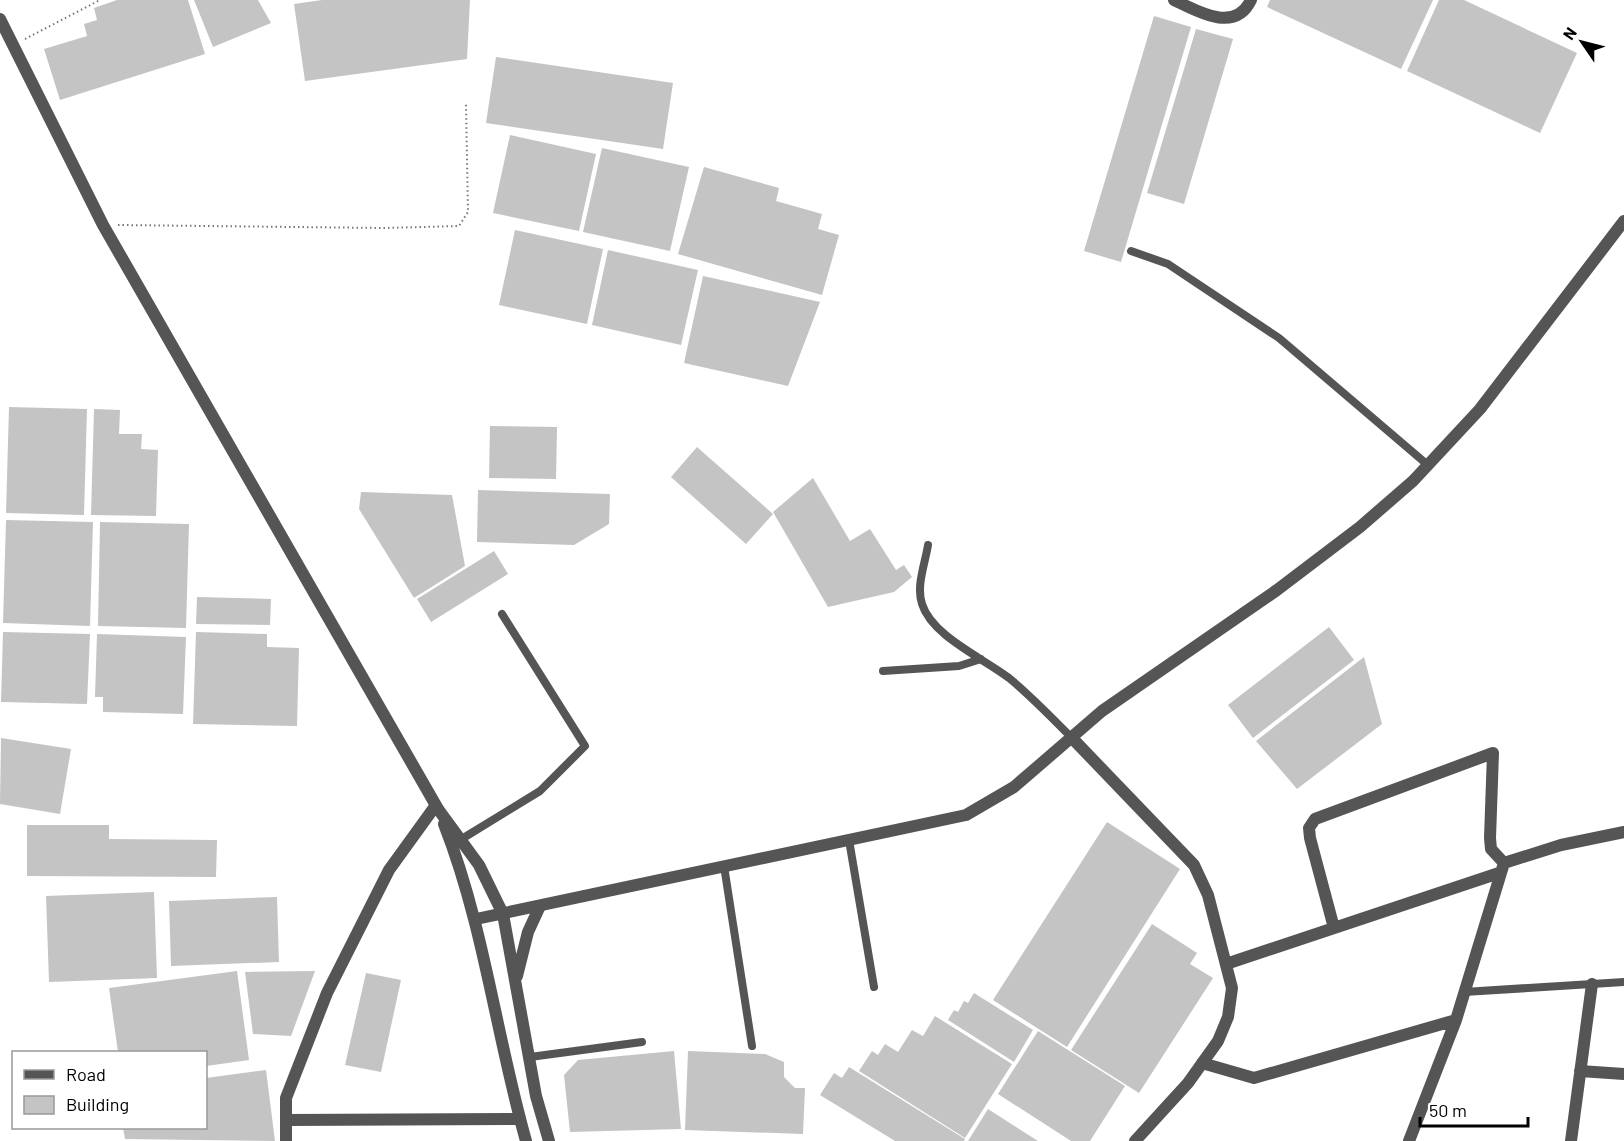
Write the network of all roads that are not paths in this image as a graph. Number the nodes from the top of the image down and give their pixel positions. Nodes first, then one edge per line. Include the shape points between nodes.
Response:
1 (1174, 0) edge
2 (1251, 0) edge
3 (0, 19) edge
4 (1624, 221) edge
5 (1131, 251) dead end
6 (1429, 466) junction
7 (928, 545) dead end
8 (502, 614) dead end
9 (981, 659) junction
10 (883, 671) dead end
11 (1072, 738) junction
12 (437, 807) junction
13 (1624, 832) edge
14 (460, 840) junction
15 (849, 840) junction
16 (724, 867) junction
17 (1501, 868) junction
18 (540, 906) junction
19 (503, 914) junction
20 (476, 920) junction
21 (1334, 928) junction
22 (1226, 964) junction
23 (516, 980) junction
24 (1624, 982) edge
25 (1592, 984) junction
26 (874, 987) dead end
27 (1464, 992) junction
28 (1456, 1020) junction
29 (642, 1042) dead end
30 (752, 1046) dead end
31 (530, 1057) junction
32 (1202, 1063) junction
33 (1580, 1071) junction
34 (1624, 1074) edge
35 (520, 1119) junction
36 (286, 1120) junction
37 (286, 1141) edge
38 (526, 1141) edge
39 (549, 1141) edge
40 (1135, 1141) edge
41 (1409, 1141) edge
42 (1571, 1141) edge

1 - 2 street via 1208,16 1224,18 1243,11
3 - 12 street via 103,225
4 - 6 street via 1480,409
5 - 6 lane via 1168,264 1279,338
6 - 11 street via 1332,548 1118,699
7 - 9 lane via 919,592 922,607 944,633
8 - 14 lane via 585,746 540,791
9 - 10 lane via 959,666
9 - 11 lane via 1010,678
11 - 15 street via 1014,788 966,814
11 - 22 street via 1194,865 1208,895
12 - 14 street
12 - 20 street
12 - 36 street via 389,870 327,993 286,1098
13 - 17 street via 1561,845
14 - 19 street via 479,865
15 - 16 street
15 - 26 lane
16 - 18 street
16 - 30 lane
17 - 21 street
17 - 21 street via 1490,838 1493,753 1315,819 1309,828 1310,838
17 - 27 street
18 - 19 street
18 - 23 street via 528,932
19 - 20 street
19 - 23 street
20 - 35 street
21 - 22 street
22 - 32 street via 1232,988 1228,1017 1218,1041
23 - 31 street
24 - 25 lane
25 - 27 lane
25 - 33 street
27 - 28 street
28 - 32 street via 1254,1078
28 - 41 street
29 - 31 lane
31 - 39 street
32 - 40 street
33 - 34 street
33 - 42 street
35 - 36 street
35 - 38 street
36 - 37 street

